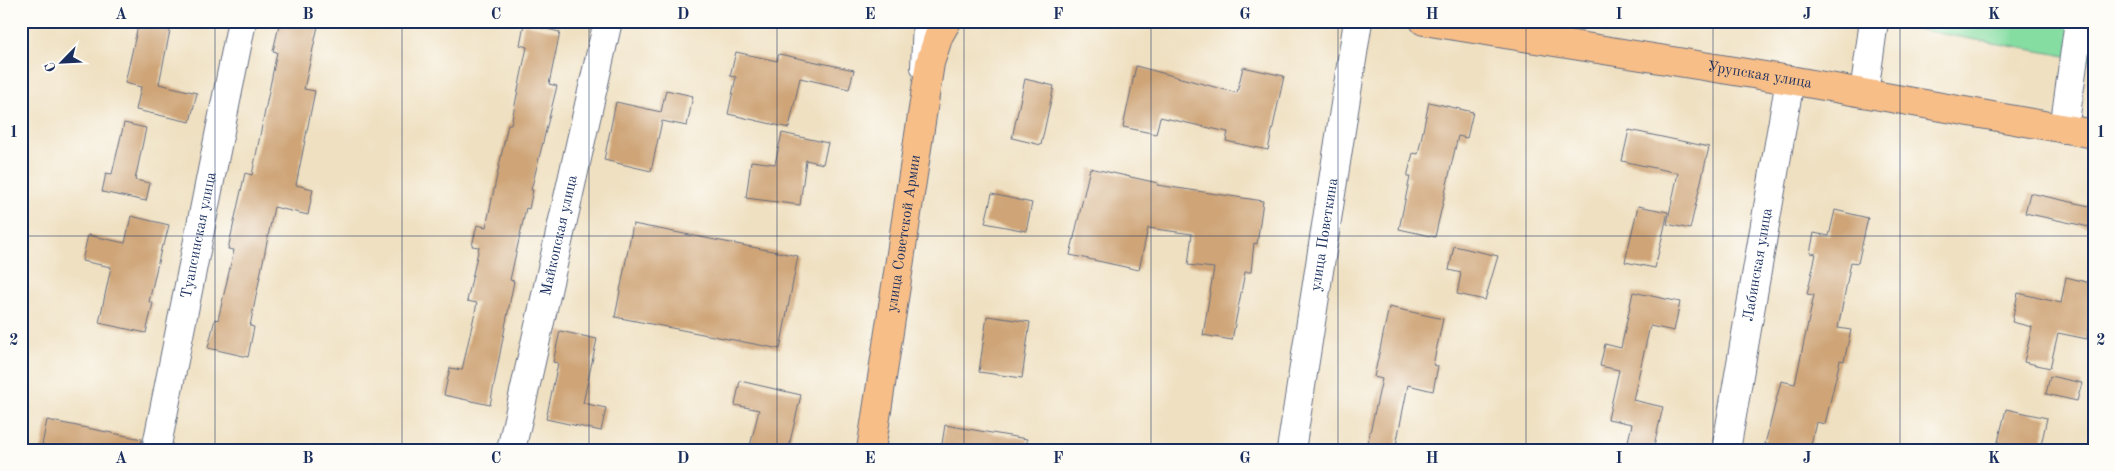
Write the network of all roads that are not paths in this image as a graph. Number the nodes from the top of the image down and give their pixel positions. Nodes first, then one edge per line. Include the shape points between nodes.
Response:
1 (242, 21) edge
2 (608, 21) edge
3 (926, 21) edge
4 (947, 21) edge
5 (1358, 21) edge
6 (1424, 21) edge
7 (1874, 21) edge
8 (2078, 21) edge
9 (1790, 80) junction
10 (1864, 93) junction
11 (923, 100) junction
12 (2064, 129) junction
13 (2094, 134) edge
14 (156, 450) edge
15 (511, 450) edge
16 (872, 450) edge
17 (1291, 450) edge
18 (1726, 450) edge

1 - 14 street, Туапсинская улица
2 - 15 street, Майкопская улица
3 - 11 street
4 - 11 main road, улица Советской Армии via 930,63
5 - 17 street, улица Поветкина
6 - 9 main road, Урупская улица
7 - 10 street
8 - 12 street
9 - 10 main road, Урупская улица
9 - 18 street, Лабинская улица
10 - 12 main road, Урупская улица
11 - 16 main road, улица Советской Армии
12 - 13 main road, Урупская улица

